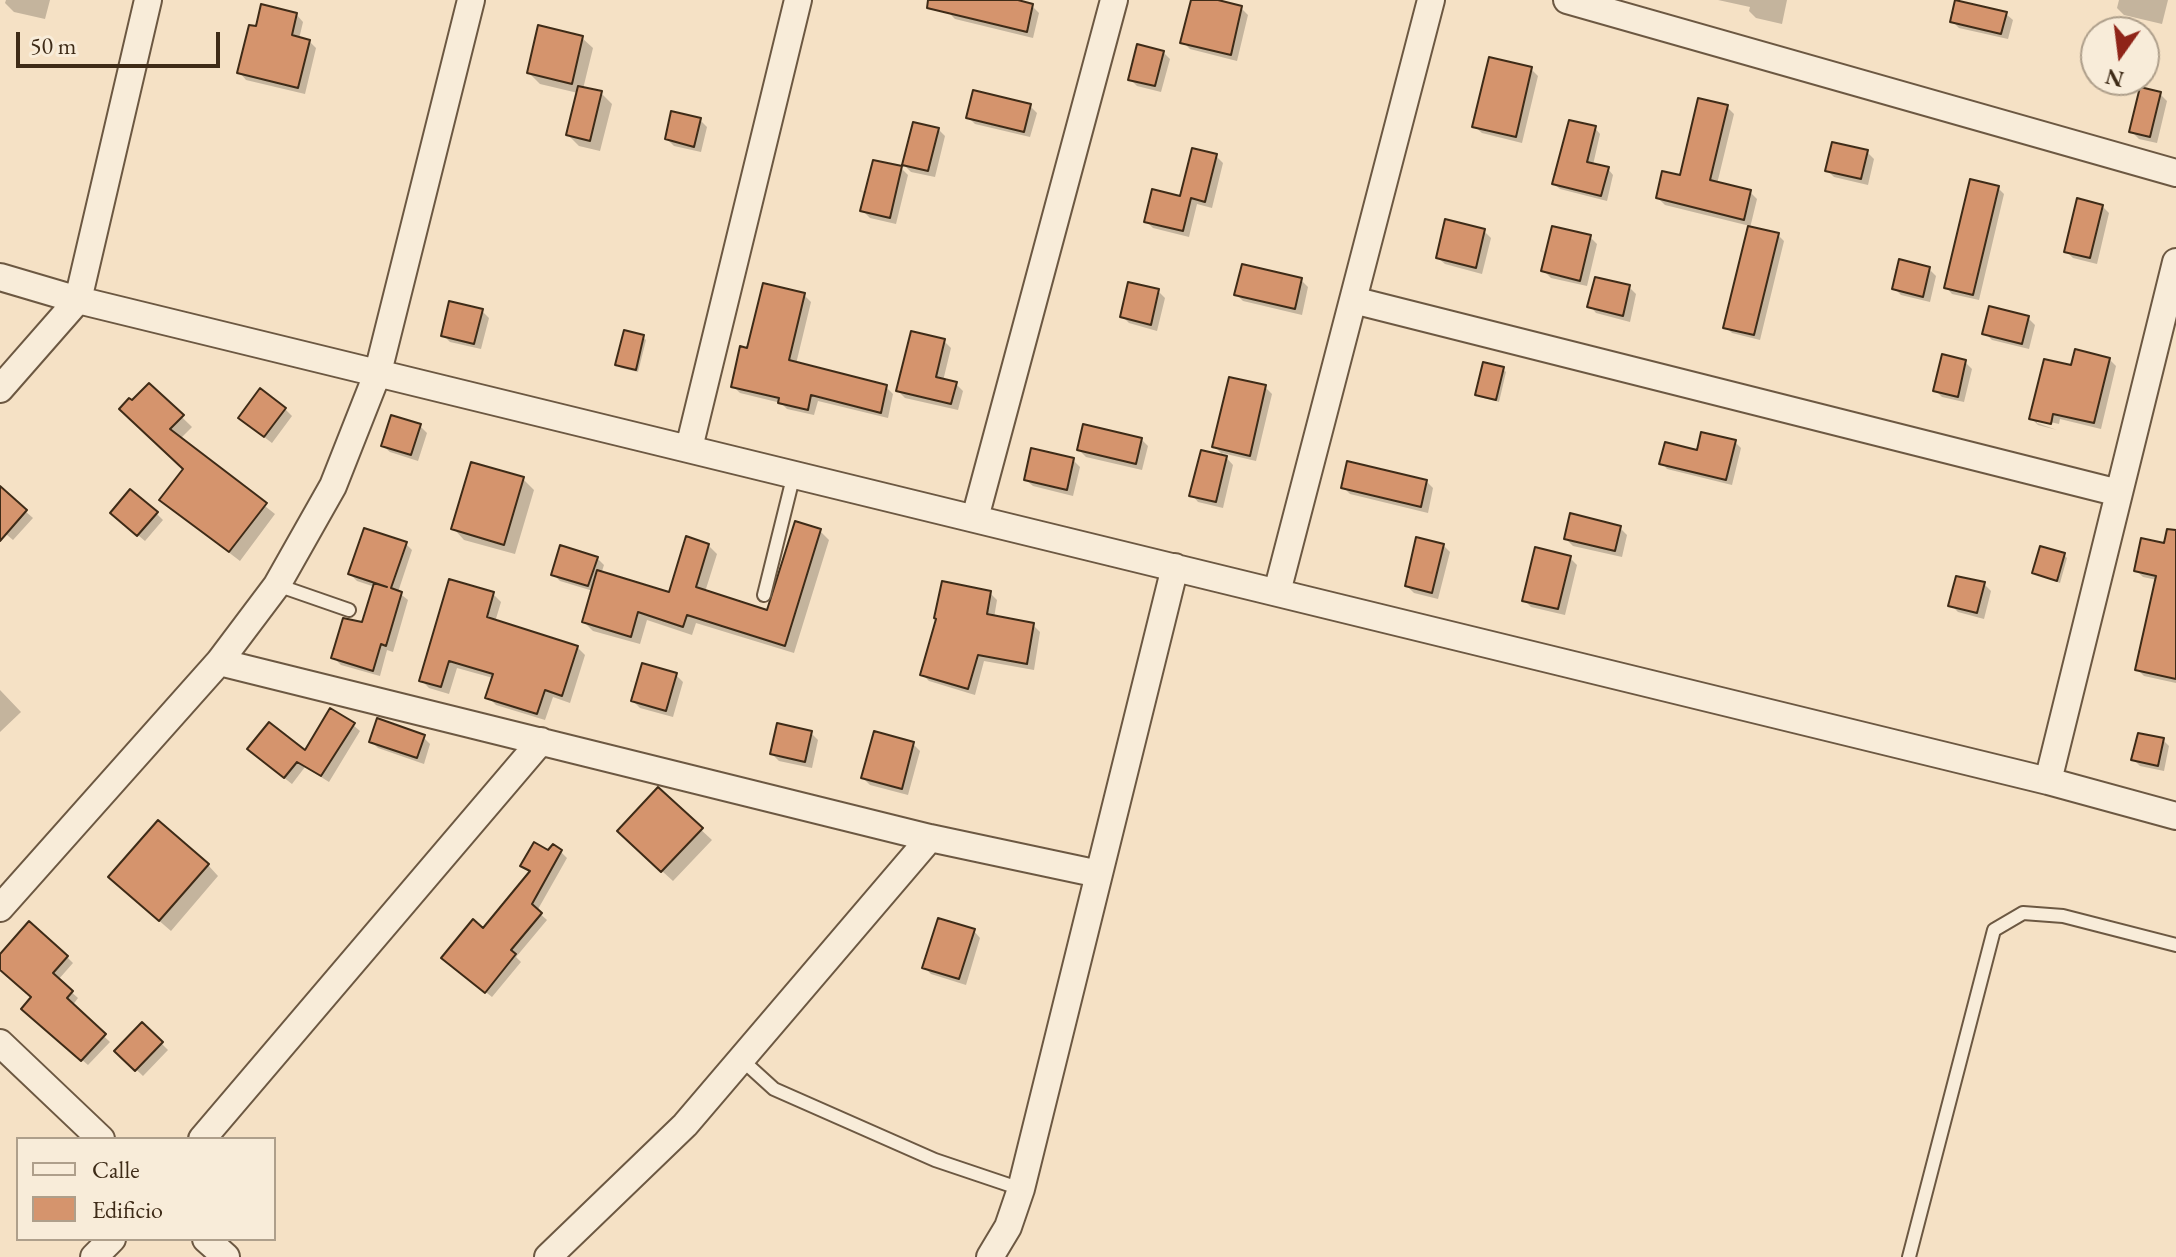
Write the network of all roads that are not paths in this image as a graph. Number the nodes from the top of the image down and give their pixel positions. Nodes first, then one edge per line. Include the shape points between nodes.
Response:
1 (148, 0) edge
2 (471, 0) edge
3 (798, 0) edge
4 (1114, 0) edge
5 (1431, 0) edge
6 (1567, 0) edge
7 (2176, 173) edge
8 (2176, 262) edge
9 (0, 277) edge
10 (78, 300) junction
11 (1353, 300) junction
12 (378, 372) junction
13 (0, 389) edge
14 (689, 448) junction
15 (794, 474) junction
16 (2119, 493) junction
17 (975, 518) junction
18 (1175, 567) junction
19 (277, 585) junction
20 (1277, 592) junction
21 (764, 595) dead end
22 (349, 610) dead end
23 (219, 662) junction
24 (541, 741) junction
25 (2048, 781) junction
26 (2176, 816) edge
27 (930, 838) junction
28 (1099, 874) junction
29 (0, 908) edge
30 (2176, 945) edge
31 (0, 1043) edge
32 (741, 1059) junction
33 (99, 1137) edge
34 (204, 1137) edge
35 (1021, 1189) junction
36 (110, 1241) edge
37 (208, 1241) edge
38 (94, 1257) edge
39 (226, 1257) edge
40 (548, 1257) edge
41 (990, 1257) edge
42 (1909, 1257) edge

1 - 10 street
2 - 12 street
3 - 14 street
4 - 17 street
5 - 11 street
6 - 7 street
8 - 16 street
9 - 10 street
10 - 12 street
10 - 13 street
11 - 16 street
11 - 20 street
12 - 14 street
12 - 19 street via 333,486
14 - 15 street
15 - 17 street
15 - 21 lane
16 - 25 street
17 - 18 street
18 - 20 street
18 - 28 street
19 - 22 lane
19 - 23 street
20 - 25 street
23 - 24 street
23 - 29 street
24 - 27 street
24 - 34 street
25 - 26 street
27 - 28 street
27 - 32 street
28 - 35 street
30 - 42 lane via 2063,916 2023,913 1994,930
31 - 33 street
32 - 35 lane via 774,1089 935,1160
32 - 40 street via 685,1125
35 - 41 street
36 - 38 street
37 - 39 street

